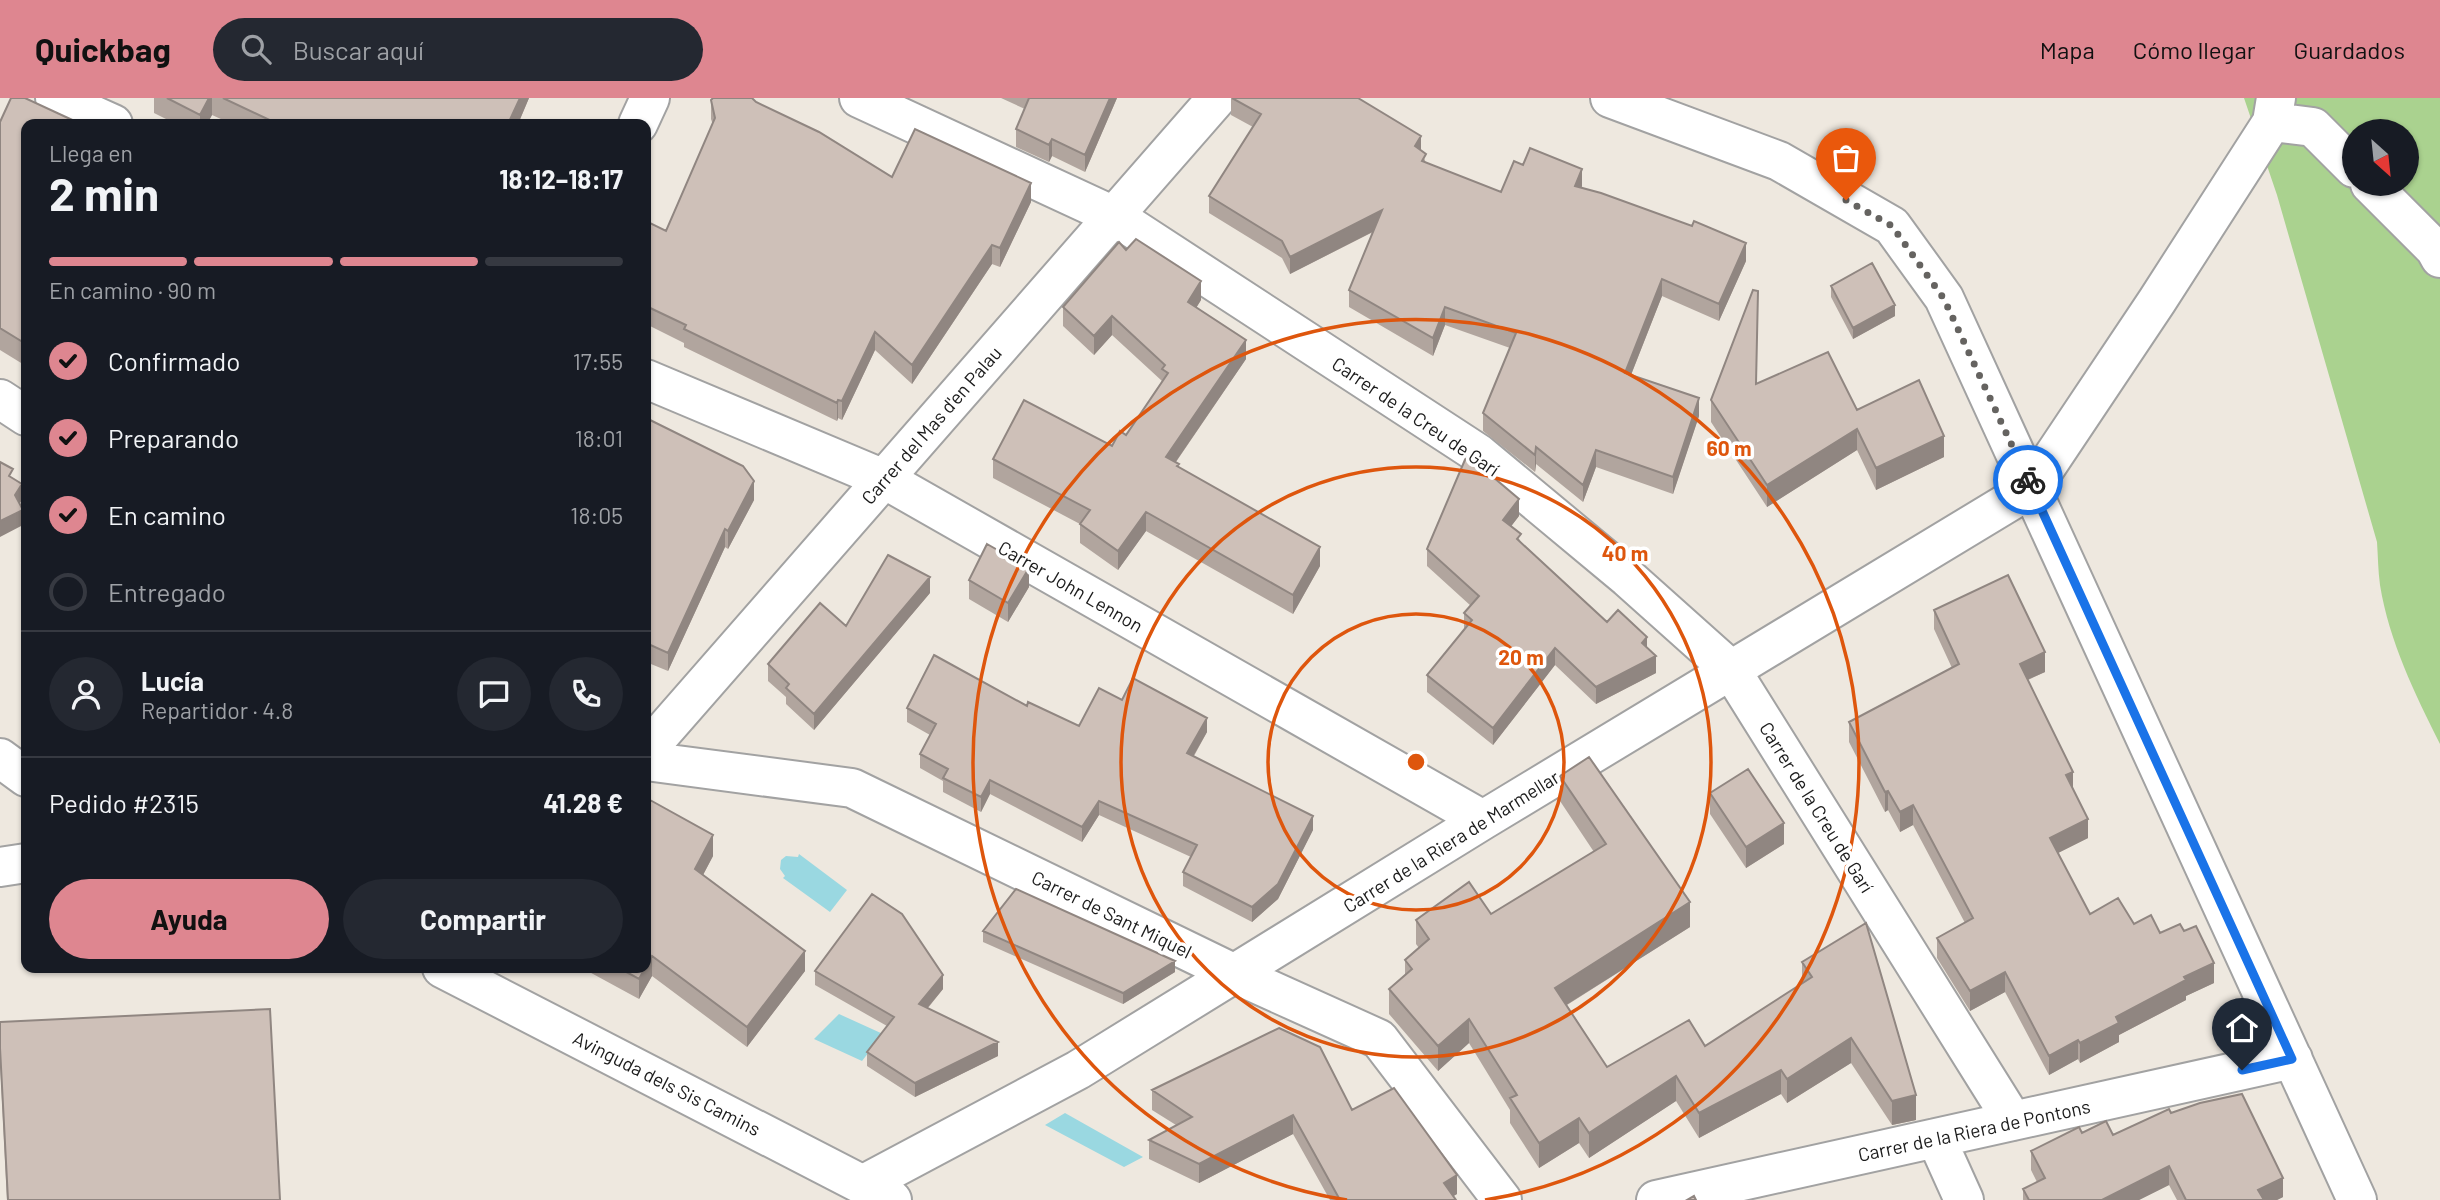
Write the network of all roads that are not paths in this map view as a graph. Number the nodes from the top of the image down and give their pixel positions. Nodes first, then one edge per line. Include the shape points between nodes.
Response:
1 (55, 98) edge
2 (650, 98) edge
3 (859, 98) edge
4 (1217, 98) edge
5 (1610, 98) edge
6 (2274, 110) edge
7 (102, 119) edge
8 (640, 119) edge
9 (2342, 156) edge
10 (2382, 196) edge
11 (1114, 216) junction
12 (2440, 258) edge
13 (651, 381) edge
14 (0, 399) edge
15 (21, 413) edge
16 (884, 479) junction
17 (2032, 488) junction
18 (1731, 670) junction
19 (651, 745) edge
20 (0, 758) edge
21 (651, 762) edge
22 (21, 773) edge
23 (1483, 820) junction
24 (21, 864) edge
25 (0, 867) edge
26 (458, 973) edge
27 (1235, 974) junction
28 (2292, 1059) junction
29 (2013, 1121) junction
30 (1936, 1138) junction
31 (878, 1192) edge
32 (1502, 1200) edge
33 (1656, 1200) edge
34 (1965, 1200) edge
35 (2357, 1200) edge

1 - 7 street
2 - 8 street
3 - 11 street, Carrer de la Creu de Garí
4 - 11 street, Carrer del Mas d'en Palau
5 - 17 street via 1779,161 1892,226 1944,299
6 - 9 street via 2313,127
6 - 17 street via 2157,302
10 - 12 street
11 - 16 street, Carrer del Mas d'en Palau
11 - 18 street, Carrer de la Creu de Garí via 1479,454
13 - 16 street, Carrer John Lennon
14 - 15 street
16 - 19 street, Carrer del Mas d'en Palau
16 - 23 street, Carrer John Lennon
17 - 18 street, Carrer de la Riera de Marmellar
17 - 28 street
18 - 23 street, Carrer de la Riera de Marmellar
18 - 29 street, Carrer de la Creu de Garí
20 - 22 street
21 - 27 street, Carrer de Sant Miquel via 852,788
23 - 27 street, Carrer de la Riera de Marmellar
24 - 25 street
26 - 31 street, Avinguda dels Sis Camins
27 - 31 street, Carrer de la Riera de Marmellar
27 - 32 street, Carrer de Sant Miquel via 1379,1039
28 - 29 street, Carrer de la Riera de Pontons
28 - 35 street
29 - 30 street, Carrer de la Riera de Pontons
30 - 33 street, Carrer de la Riera de Pontons
30 - 34 street

